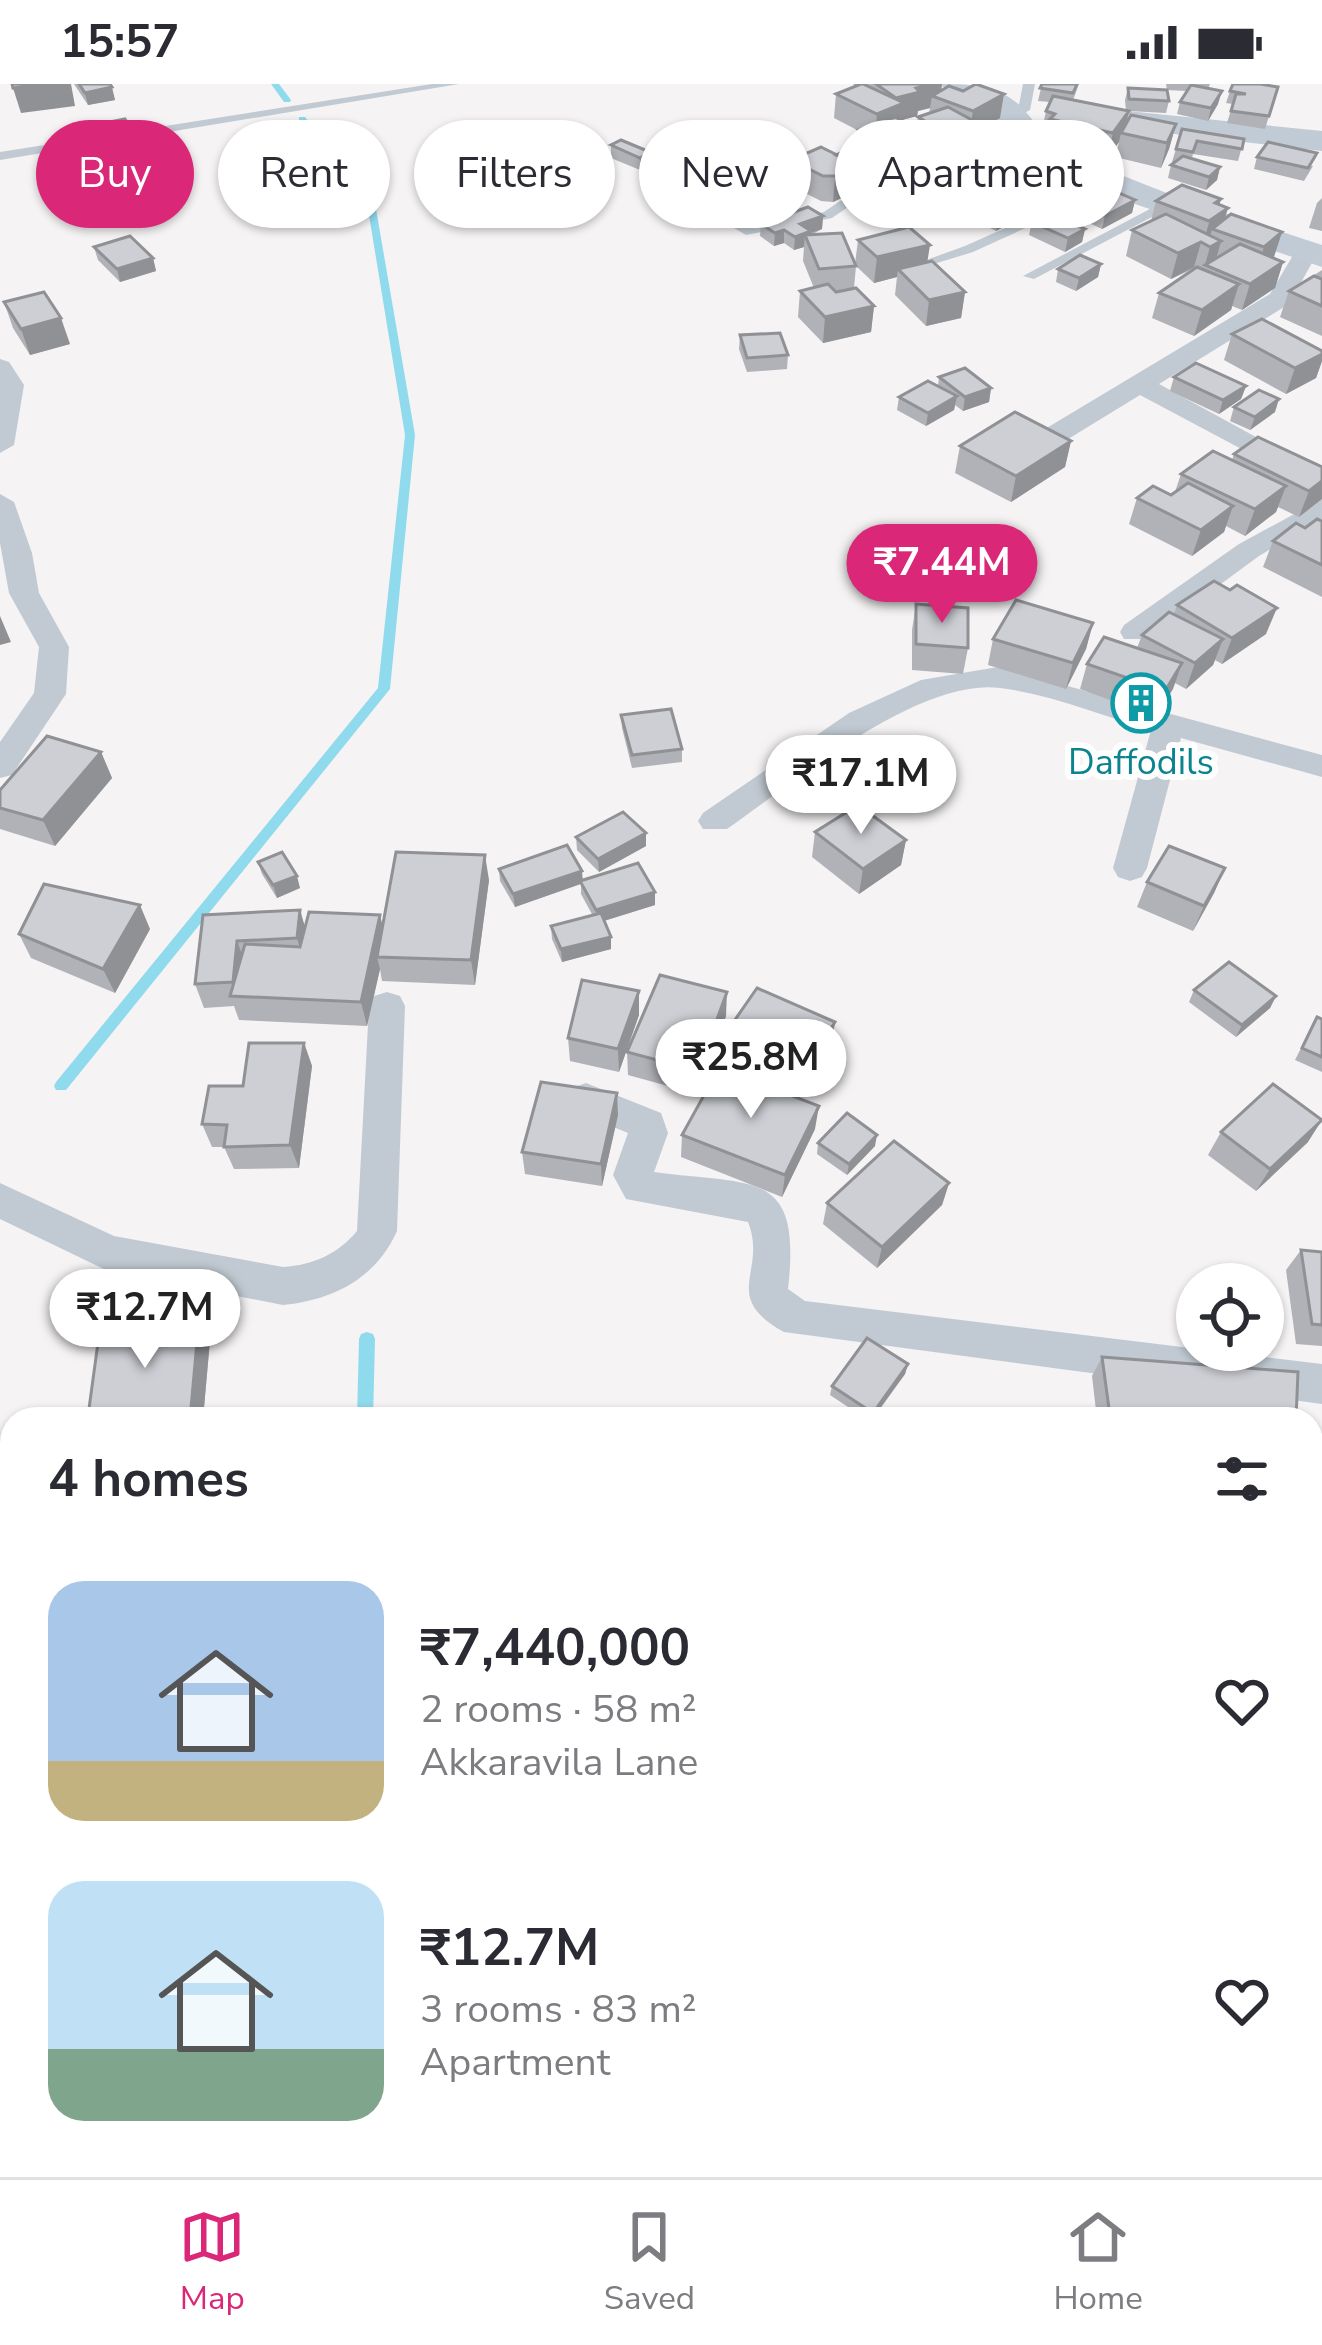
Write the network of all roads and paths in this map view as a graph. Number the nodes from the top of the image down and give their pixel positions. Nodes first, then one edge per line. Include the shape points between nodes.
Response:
1 (453, 84) edge
2 (924, 84) edge
3 (953, 84) edge
4 (1030, 117) edge
5 (1322, 140) edge
6 (0, 156) edge
7 (1124, 187) edge
8 (1168, 204) junction
9 (1017, 228) edge
10 (1314, 254) edge
11 (924, 263) edge
12 (1029, 276) dead end
13 (0, 367) edge
14 (1140, 384) junction
15 (2, 435) edge
16 (1050, 439) edge
17 (1322, 484) edge
18 (0, 502) edge
19 (1322, 507) edge
20 (11, 579) edge
21 (1136, 632) dead end
22 (1168, 726) junction
23 (1322, 766) edge
24 (0, 767) edge
25 (715, 821) dead end
26 (1130, 868) dead end
27 (386, 1006) dead end
28 (586, 1100) edge
29 (0, 1200) edge
30 (1322, 1384) edge

1 - 6 lane
2 - 4 street
3 - 4 street
4 - 5 street
7 - 8 street
8 - 10 street
8 - 12 lane
9 - 11 lane
10 - 14 street via 1280,299
13 - 15 street via 11,385
14 - 16 street
14 - 17 street
18 - 20 street
19 - 21 street
20 - 24 street via 54,646 50,694
22 - 23 street
22 - 25 street via 998,677 932,687 860,721
22 - 26 street
27 - 29 street via 376,1231 369,1248 323,1279 283,1286 108,1253
28 - 30 street via 647,1124 633,1175 640,1187 766,1211 773,1224 766,1294 799,1318

